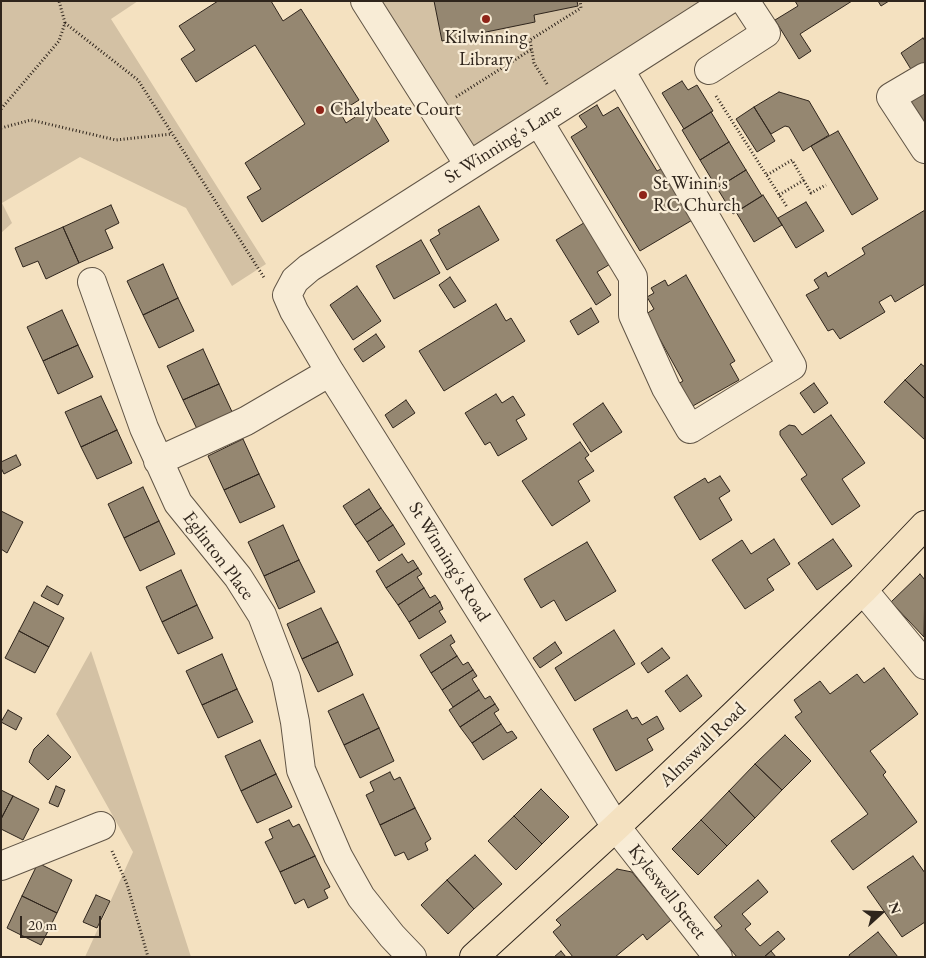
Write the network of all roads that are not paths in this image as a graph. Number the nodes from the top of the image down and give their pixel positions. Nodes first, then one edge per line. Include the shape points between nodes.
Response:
1 (365, 1) edge
2 (726, 1) edge
3 (745, 1) edge
4 (620, 70) junction
5 (925, 77) edge
6 (711, 81) road end
7 (539, 122) junction
8 (925, 149) edge
9 (469, 165) junction
10 (92, 282) dead end
11 (287, 295) joint
12 (330, 372) junction
13 (158, 461) junction
14 (925, 525) edge
15 (862, 590) junction
16 (925, 665) edge
17 (101, 826) road end
18 (616, 827) junction
19 (1, 866) edge
20 (412, 957) edge
21 (474, 957) edge
22 (718, 957) edge

1 - 9 street
2 - 4 street, St Winning's Lane
3 - 6 street via 766,33
4 - 7 street, St Winning's Lane
4 - 7 street via 792,366 690,429 666,388 633,315 633,277
5 - 8 street via 891,97
7 - 9 street, St Winning's Lane
9 - 11 street, St Winning's Lane via 310,268 295,280
10 - 13 street, Eglinton Place
11 - 12 street, St Winning's Road
12 - 13 street via 246,421
12 - 18 street, St Winning's Road
13 - 20 street, Eglinton Place via 178,503 238,577 262,615 286,678 301,770 334,848 361,897
14 - 15 main road, Almswall Road
15 - 16 street
15 - 18 main road, Almswall Road
17 - 19 street
18 - 21 main road, Almswall Road
18 - 22 street, Kyleswell Street

